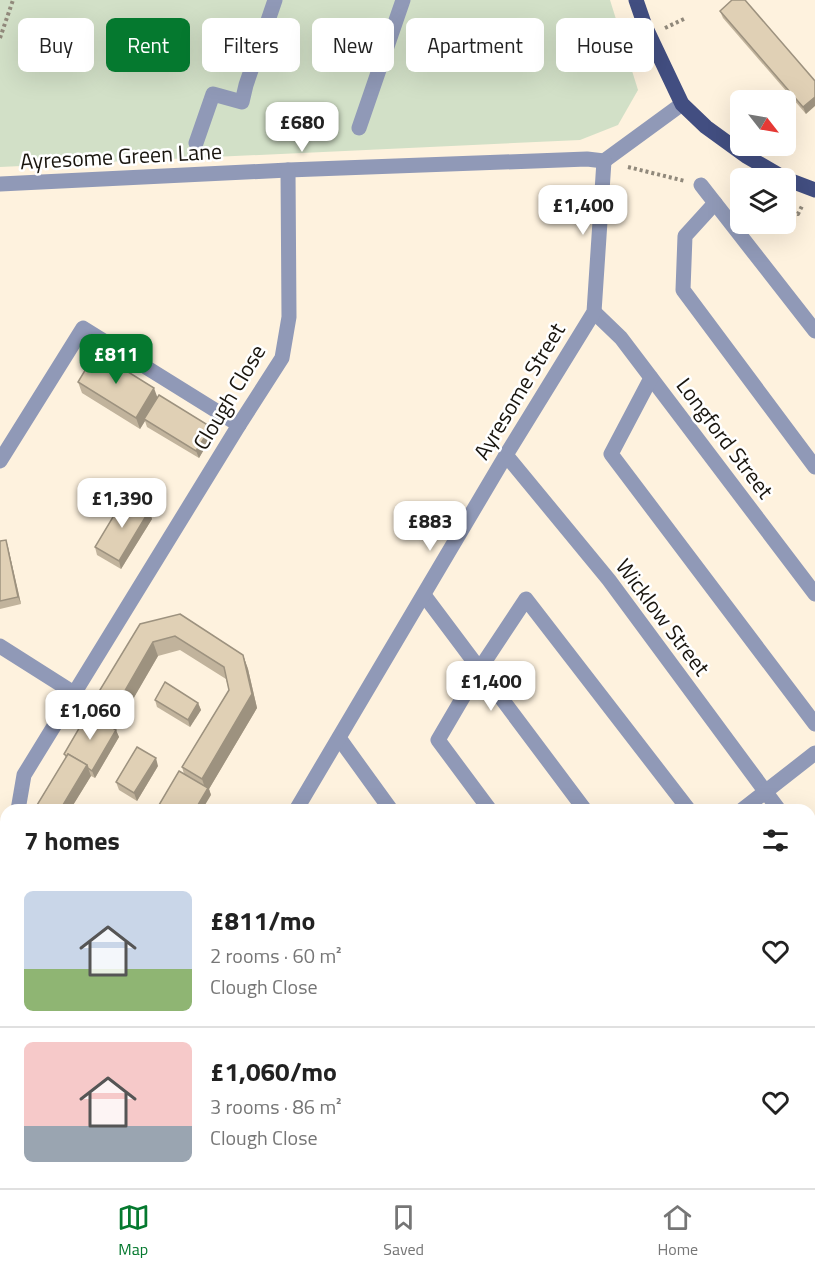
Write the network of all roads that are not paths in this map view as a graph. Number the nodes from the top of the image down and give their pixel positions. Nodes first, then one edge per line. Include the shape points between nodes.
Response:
1 (275, 0) edge
2 (403, 0) edge
3 (636, 0) edge
4 (682, 104) junction
5 (359, 128) dead end
6 (196, 143) dead end
7 (604, 161) junction
8 (766, 168) edge
9 (288, 170) junction
10 (796, 183) edge
11 (0, 184) edge
12 (701, 185) road end
13 (815, 190) edge
14 (715, 203) junction
15 (594, 312) junction
16 (815, 332) edge
17 (651, 378) junction
18 (239, 425) junction
19 (507, 455) junction
20 (0, 461) edge
21 (815, 467) edge
22 (815, 594) edge
23 (424, 595) junction
24 (0, 646) edge
25 (480, 670) junction
26 (74, 693) junction
27 (815, 724) edge
28 (339, 738) junction
29 (815, 753) edge
30 (766, 792) junction
31 (19, 804) edge
32 (300, 804) edge
33 (387, 804) edge
34 (486, 804) edge
35 (580, 804) edge
36 (684, 804) edge
37 (750, 804) edge
38 (775, 804) edge

1 - 6 street via 242,102 213,94
2 - 5 street
3 - 4 main road
4 - 7 street
4 - 8 main road via 706,127
7 - 9 street, Ayresome Green Lane
7 - 15 street, Ayresome Street
9 - 11 street, Ayresome Green Lane
9 - 18 street, Clough Close via 289,316 282,358
10 - 13 main road
12 - 14 street
14 - 16 street
14 - 21 street via 685,236 683,290
15 - 17 street, Longford Street via 621,338
15 - 19 street, Ayresome Street
17 - 22 street, Longford Street
17 - 27 street via 612,453
18 - 20 street via 83,328
18 - 26 street, Clough Close
19 - 23 street, Ayresome Street
19 - 30 street, Wicklow Street via 609,580
23 - 25 street
23 - 28 street, Ayresome Street
24 - 26 street
25 - 34 street via 438,740
25 - 35 street
25 - 36 street via 526,598
26 - 31 street, Clough Close via 24,775
28 - 32 street, Ayresome Street
28 - 33 street
29 - 30 street
30 - 37 street
30 - 38 street, Wicklow Street

